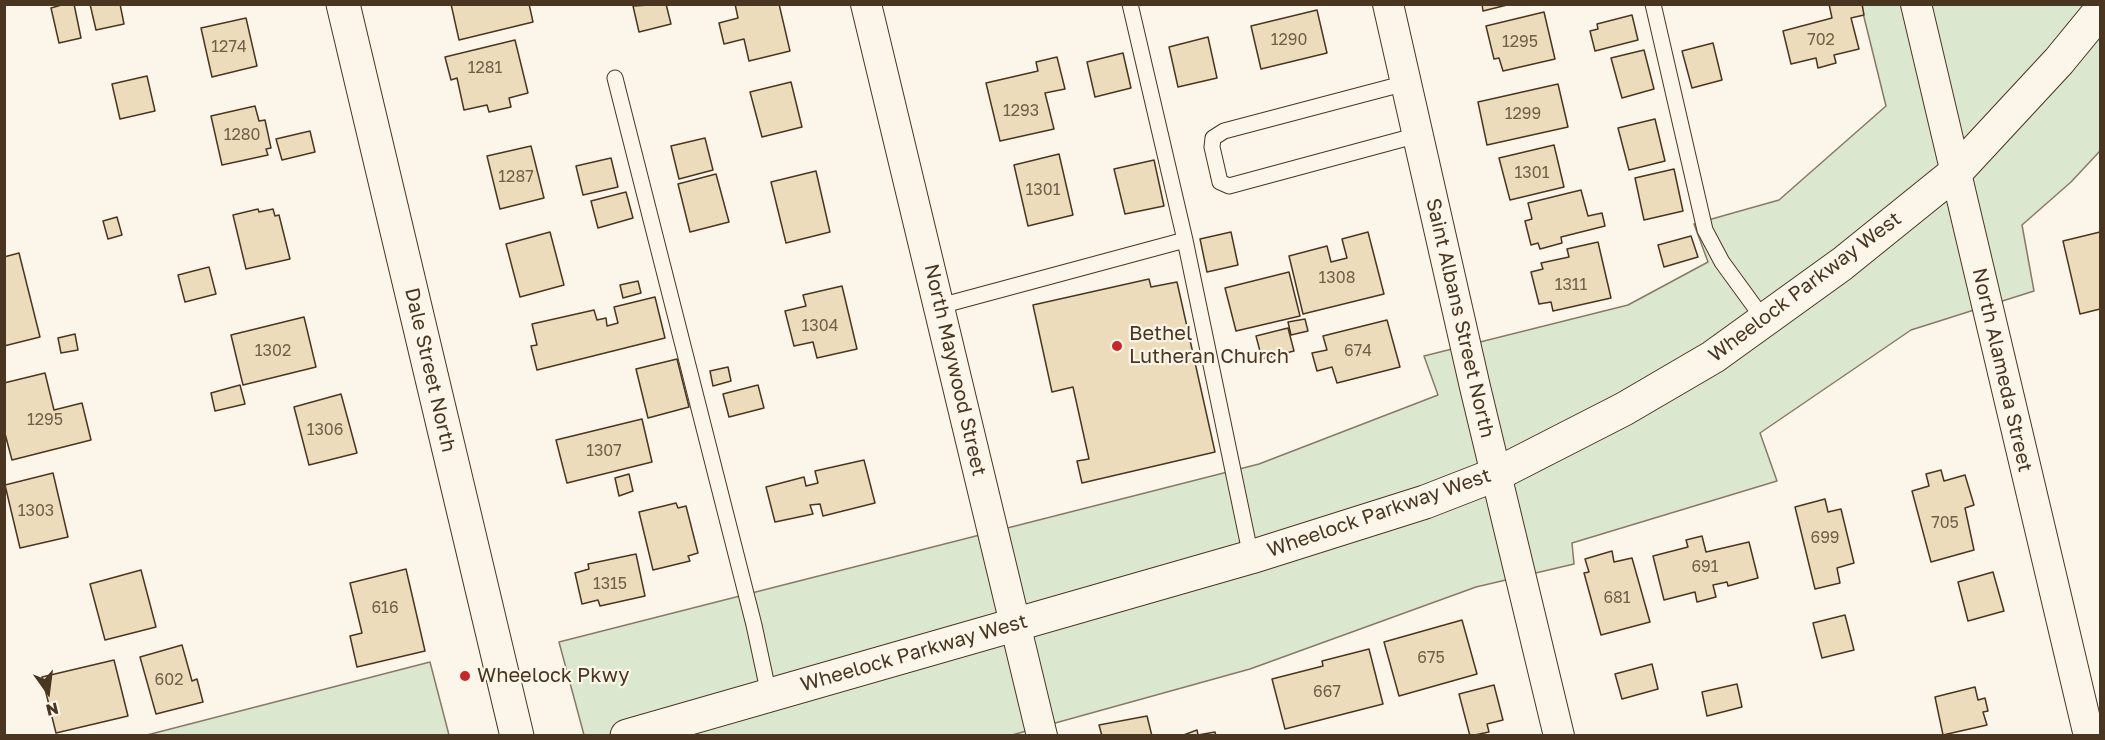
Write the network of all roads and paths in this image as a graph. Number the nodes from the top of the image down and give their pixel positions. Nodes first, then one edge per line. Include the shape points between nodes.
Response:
1 (343, 4) edge
2 (866, 4) edge
3 (1130, 4) edge
4 (1388, 4) edge
5 (1653, 4) edge
6 (1916, 4) edge
7 (2100, 11) edge
8 (615, 78) dead end
9 (1406, 83) junction
10 (1418, 135) junction
11 (1956, 172) junction
12 (1185, 240) junction
13 (939, 306) junction
14 (1765, 321) junction
15 (1497, 474) junction
16 (1251, 557) junction
17 (1015, 624) junction
18 (769, 694) junction
19 (517, 735) edge
20 (627, 735) edge
21 (1041, 735) edge
22 (1559, 735) edge
23 (2089, 735) edge

1 - 19 street, Dale Street North
2 - 13 street, North Maywood Street
3 - 12 lane
4 - 9 street, Saint Albans Street North
5 - 14 lane via 1705,230 1722,262
6 - 11 street, North Alameda Street
7 - 11 street, Wheelock Parkway West
8 - 18 lane
9 - 10 street, Saint Albans Street North
9 - 10 lane via 1224,131 1214,138 1212,147 1220,182 1229,186
10 - 15 street, Saint Albans Street North
11 - 14 street, Wheelock Parkway West
11 - 23 street, North Alameda Street
12 - 13 lane
12 - 16 lane
13 - 17 street, North Maywood Street
14 - 15 street, Wheelock Parkway West via 1713,357 1624,409
15 - 16 street, Wheelock Parkway West via 1425,502
15 - 22 street, Saint Albans Street North
16 - 17 street, Wheelock Parkway West
17 - 18 street, Wheelock Parkway West
17 - 21 street, North Maywood Street
18 - 20 street, Wheelock Parkway West

